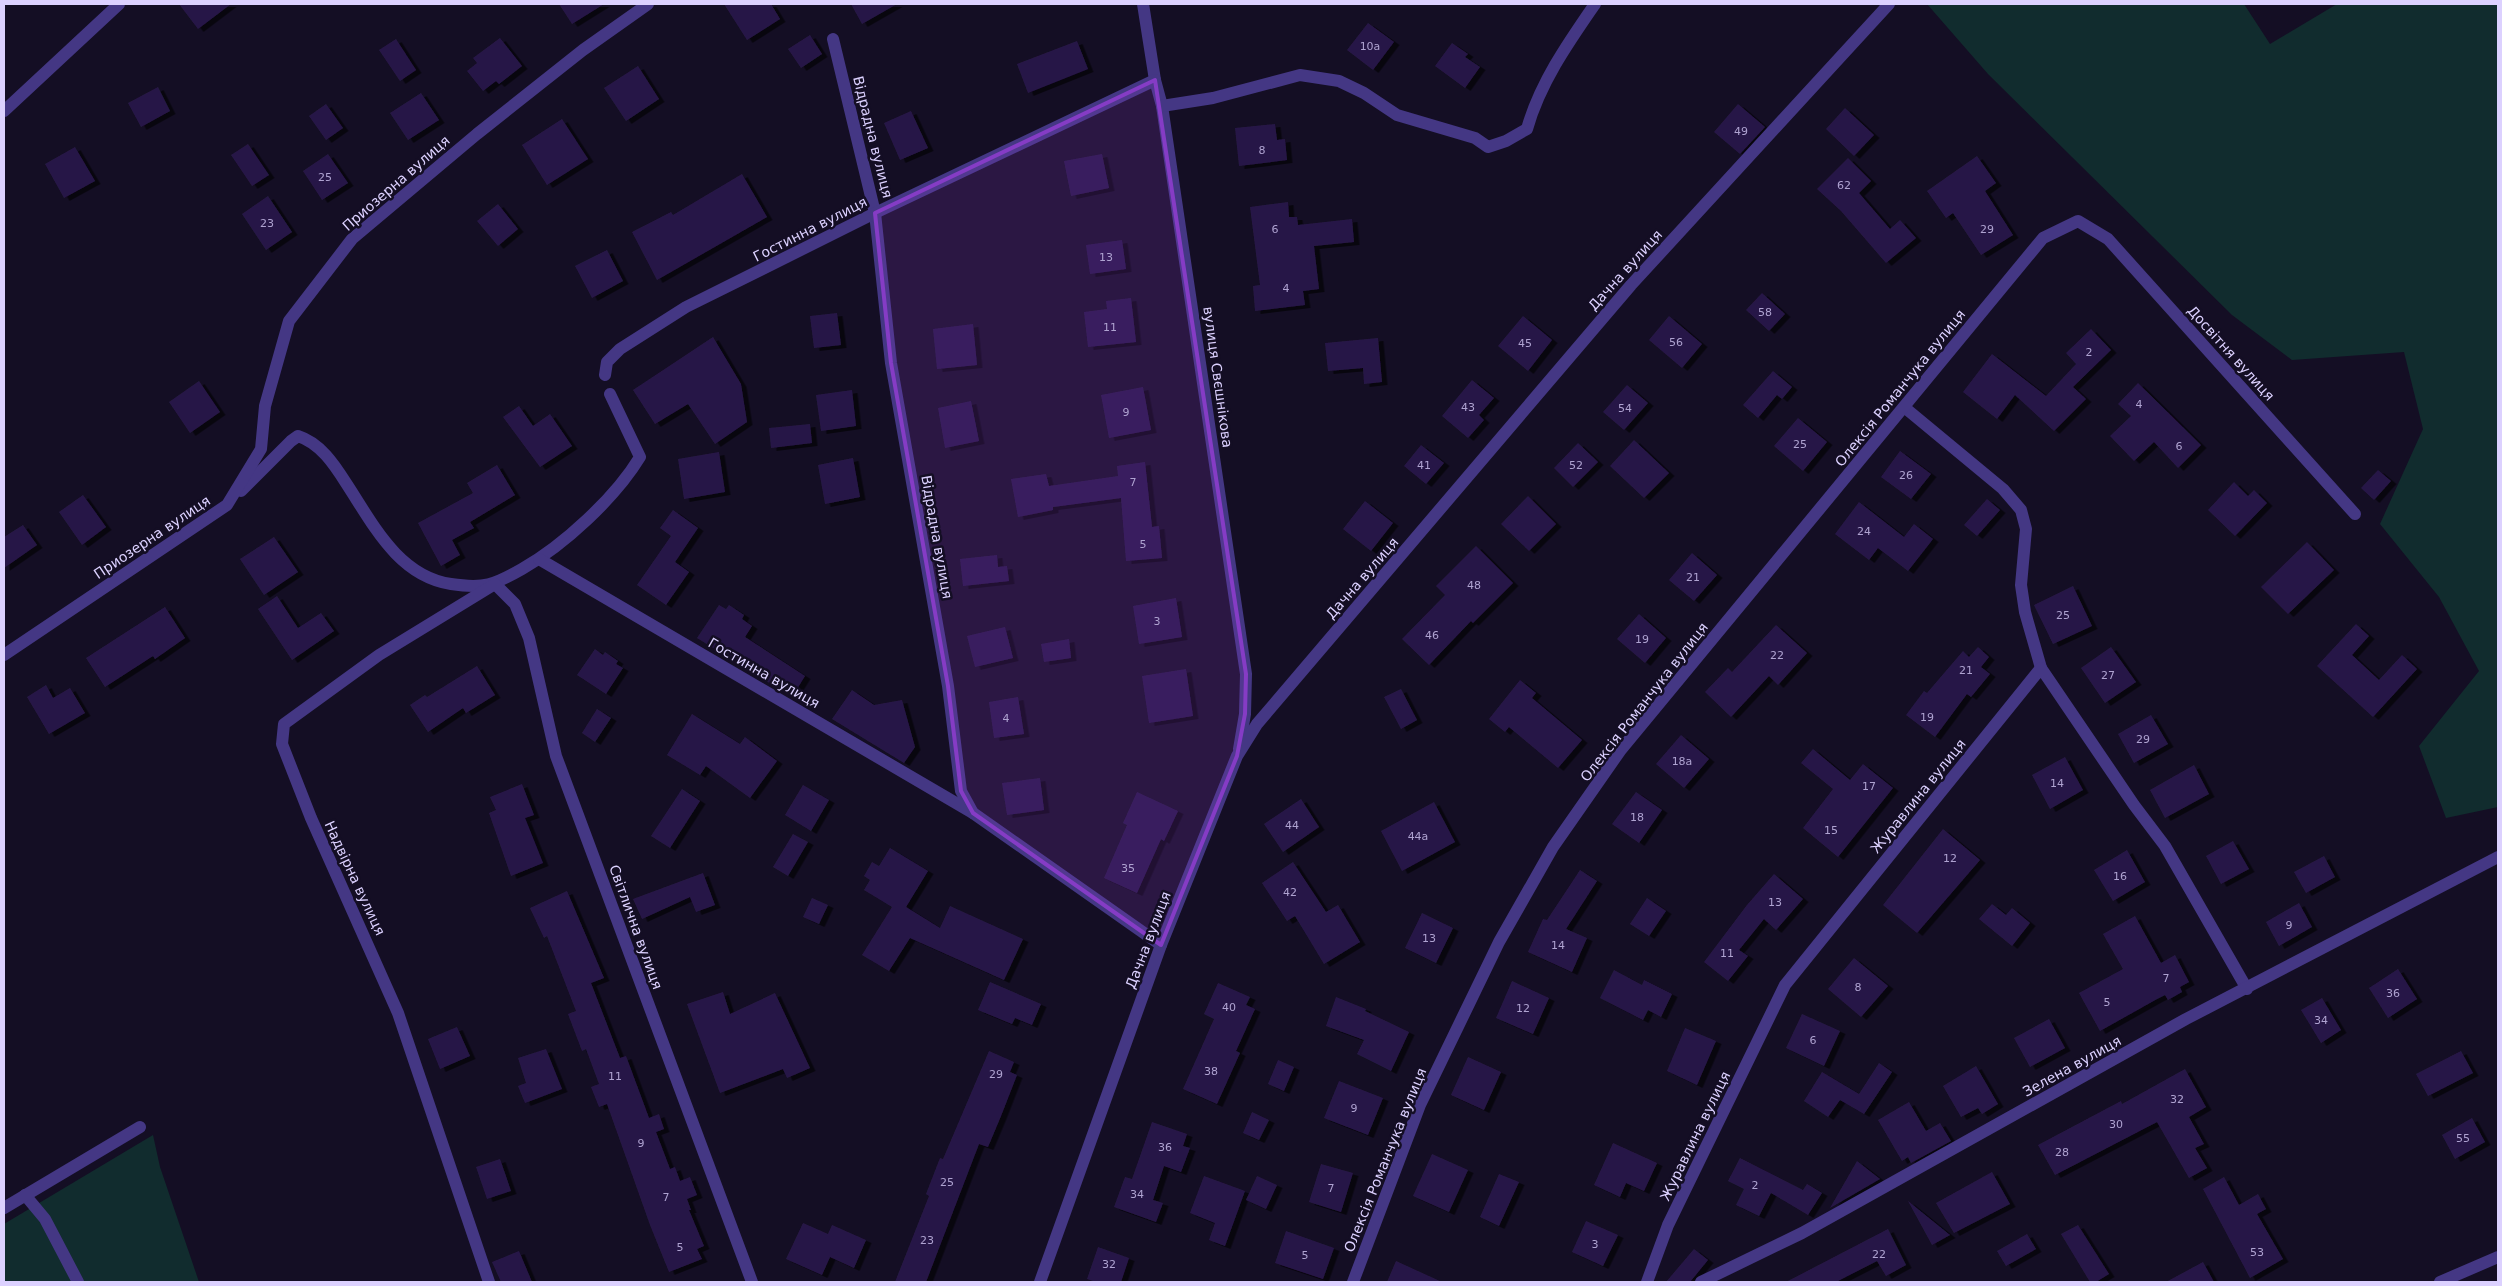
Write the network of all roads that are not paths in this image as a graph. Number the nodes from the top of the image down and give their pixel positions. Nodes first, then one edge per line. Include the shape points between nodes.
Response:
1 (119, 4) edge
2 (648, 4) edge
3 (1143, 4) edge
4 (1595, 4) edge
5 (1888, 4) edge
6 (833, 39) dead end
7 (1155, 80) junction
8 (1162, 106) junction
9 (4, 111) edge
10 (875, 213) junction
11 (2078, 221) joint
12 (605, 375) dead end
13 (610, 394) dead end
14 (1904, 407) junction
15 (227, 505) junction
16 (2355, 514) dead end
17 (539, 559) junction
18 (494, 584) junction
19 (4, 655) edge
20 (2041, 668) junction
21 (1238, 756) junction
22 (973, 813) junction
23 (2498, 857) edge
24 (1161, 945) junction
25 (2247, 989) junction
26 (140, 1127) dead end
27 (25, 1195) junction
28 (4, 1208) edge
29 (2498, 1257) edge
30 (78, 1282) edge
31 (489, 1282) edge
32 (752, 1282) edge
33 (1040, 1282) edge
34 (1353, 1282) edge
35 (1647, 1282) edge
36 (1701, 1282) edge
37 (2440, 1282) edge

1 - 9 street
2 - 15 street, Приозерна вулиця via 476,134 352,240 290,321 265,406 260,449
3 - 7 street, вулиця Свєшнікова
4 - 8 street via 1534,103 1527,129 1488,147 1475,138 1397,115 1339,81 1300,75 1213,98
5 - 21 street, Дачна вулиця via 1631,285 1355,611 1282,692
6 - 10 street, Відрадна вулиця
7 - 8 street, вулиця Свєшнікова
7 - 10 street, Гостинна вулиця
8 - 21 street, вулиця Свєшнікова via 1246,674 1245,714
10 - 12 street, Гостинна вулиця via 639,335 607,362
10 - 22 street, Відрадна вулиця via 891,364 948,686 960,791
11 - 14 street, Олексія Романчука вулиця via 2043,238
11 - 16 street, Досвітня вулиця via 2108,239
13 - 17 street via 640,458 613,494
14 - 20 street via 2003,489 2022,510 2026,529 2021,585
14 - 34 street, Олексія Романчука вулиця via 1620,751 1553,847 1499,942 1420,1105
15 - 18 street via 298,436 317,447 335,465 376,529 409,567 421,576 439,582 470,587
15 - 19 street, Приозерна вулиця
17 - 18 street
17 - 22 street, Гостинна вулиця
18 - 31 street, Надвірна вулиця via 379,655 284,724 282,744 310,818 398,1013
18 - 32 street, Світлична вулиця via 515,604 529,638 556,756
20 - 25 street via 2134,805 2166,846
20 - 35 street, Журавлина вулиця via 1785,985 1668,1225
21 - 24 street, Дачна вулиця
22 - 24 street, Відрадна вулиця
23 - 25 street, Зелена вулиця
24 - 33 street, Дачна вулиця
25 - 36 street, Зелена вулиця via 2169,1028 1802,1233
26 - 27 street
27 - 28 street
27 - 30 street via 45,1219
29 - 37 street

